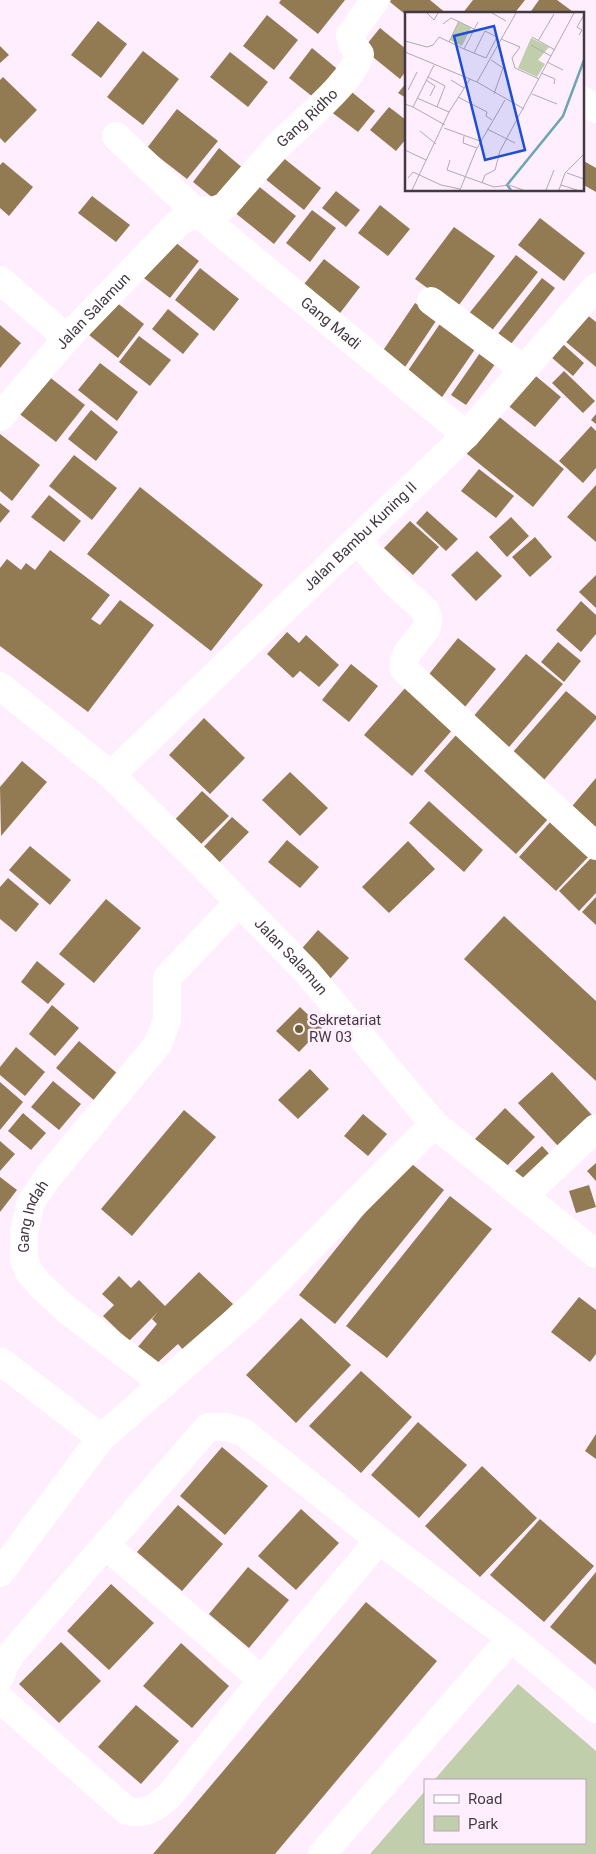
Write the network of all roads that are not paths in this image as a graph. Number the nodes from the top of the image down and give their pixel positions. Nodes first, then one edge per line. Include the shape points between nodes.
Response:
1 (375, 0) edge
2 (584, 101) edge
3 (596, 109) edge
4 (116, 136) dead end
5 (196, 212) junction
6 (0, 280) edge
7 (596, 287) edge
8 (431, 301) dead end
9 (67, 338) junction
10 (523, 369) junction
11 (0, 417) edge
12 (466, 435) junction
13 (357, 540) junction
14 (0, 686) edge
15 (111, 775) junction
16 (596, 846) edge
17 (239, 902) junction
18 (434, 1124) junction
19 (596, 1128) edge
20 (524, 1196) junction
21 (596, 1254) edge
22 (0, 1361) edge
23 (164, 1384) junction
24 (101, 1438) junction
25 (379, 1540) junction
26 (105, 1545) junction
27 (0, 1572) edge
28 (511, 1638) junction
29 (0, 1677) edge
30 (262, 1680) junction
31 (0, 1699) edge
32 (596, 1709) edge
33 (322, 1854) edge

1 - 5 street, Gang Ridho via 350,35 360,54 348,78 276,148 225,206
2 - 3 street
4 - 5 street, Gang Madi
5 - 9 street, Jalan Salamun via 177,224
5 - 12 street, Gang Madi
6 - 9 street
7 - 10 street, Jalan Bambu Kuning II
8 - 10 street
9 - 11 street, Jalan Salamun
10 - 12 street, Jalan Bambu Kuning II
12 - 13 street, Jalan Bambu Kuning II
13 - 15 street, Jalan Bambu Kuning II
13 - 16 street via 394,582 425,610 428,617 427,628 407,653 404,669
14 - 15 street, Jalan Salamun
15 - 17 street, Jalan Salamun
17 - 18 street, Jalan Salamun via 307,972
17 - 23 street, Gang Indah via 167,978 167,1020 158,1044 48,1177 31,1202 24,1232 24,1259 39,1284 67,1310
18 - 20 street, Jalan Salamun
18 - 23 street via 246,1312
19 - 20 street
20 - 21 street, Jalan Salamun
22 - 24 street
23 - 24 street
24 - 27 street
25 - 26 street via 243,1432 226,1427 208,1427
25 - 28 street
25 - 30 street
26 - 29 street via 12,1653
26 - 30 street
28 - 32 street
28 - 33 street
30 - 31 street via 170,1795 141,1814 127,1811

